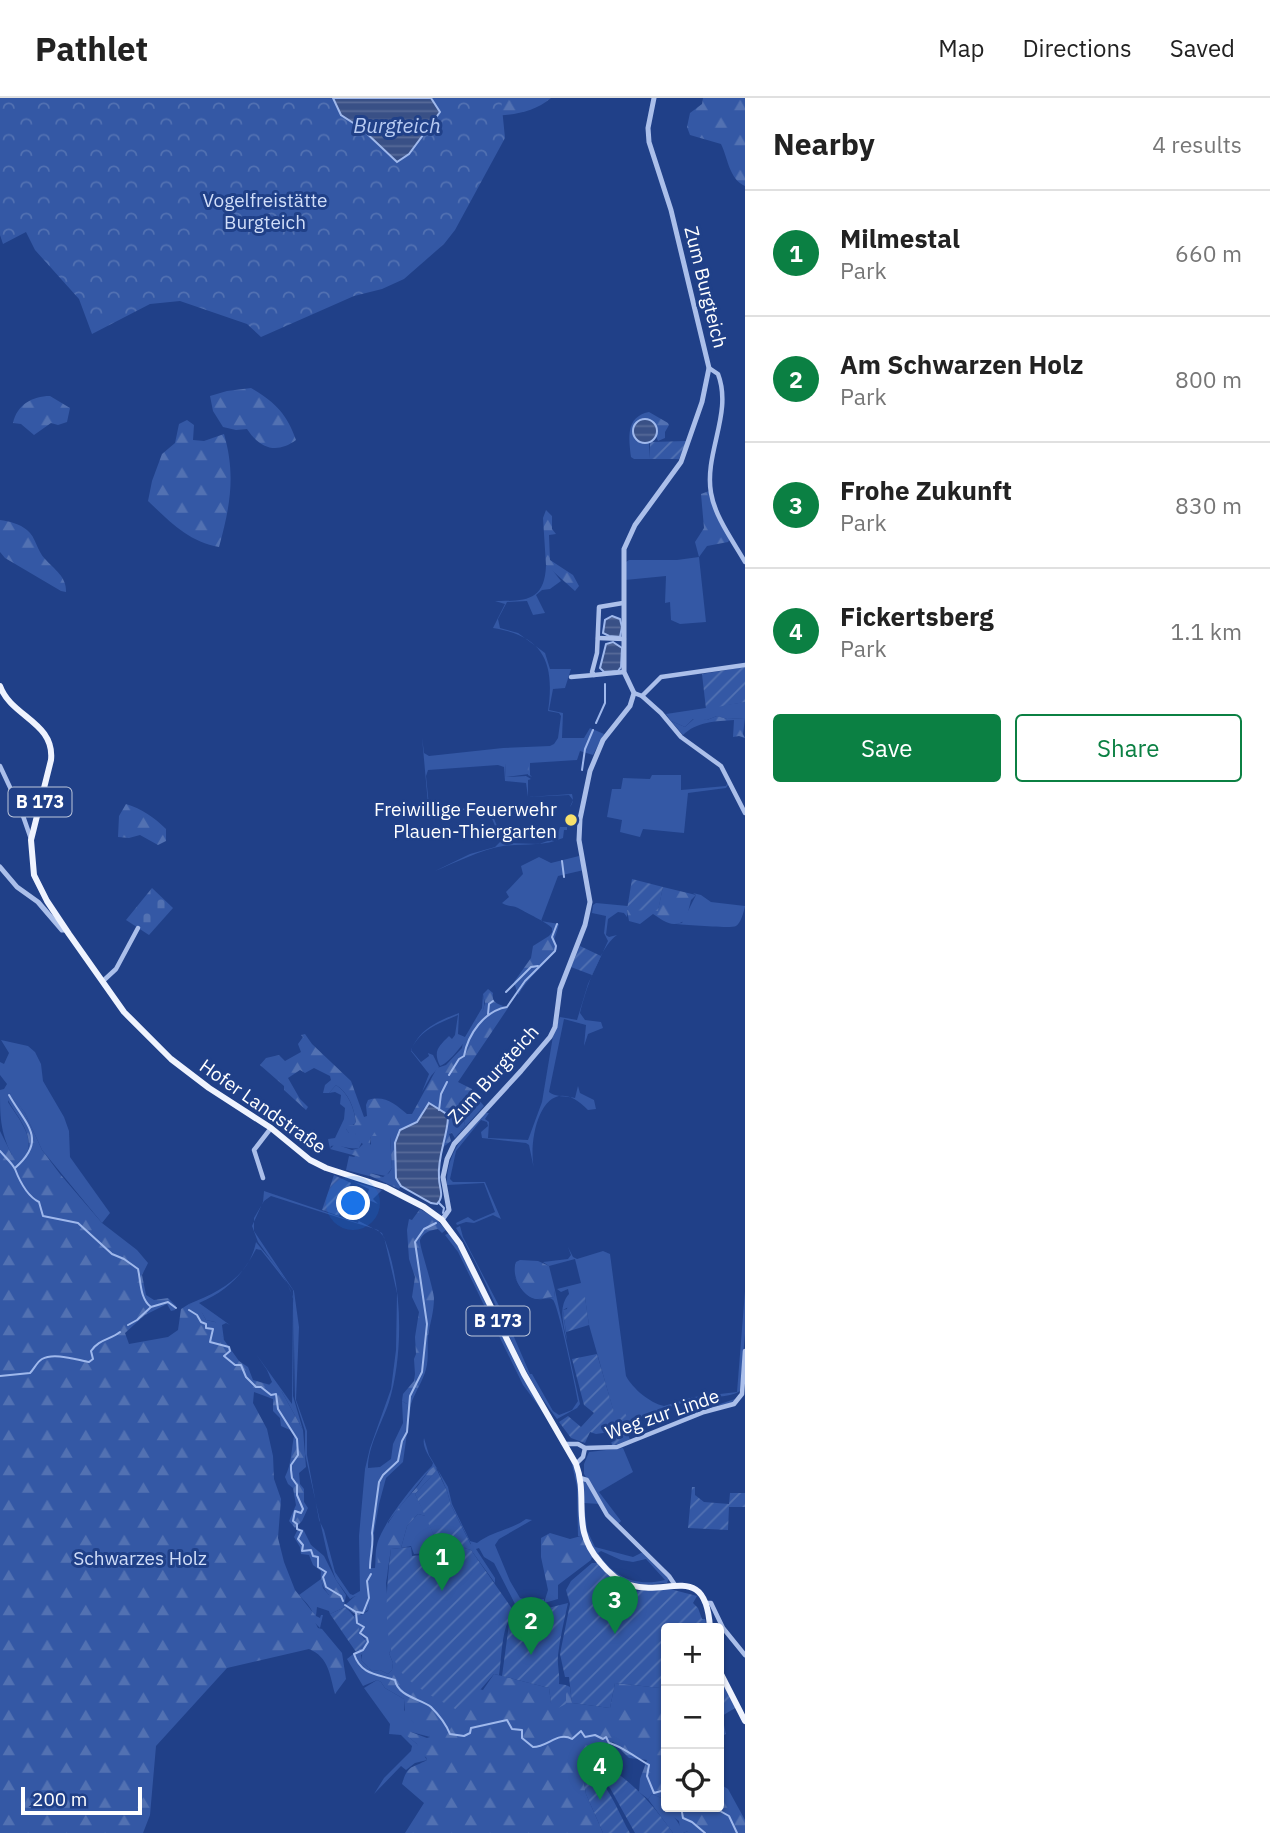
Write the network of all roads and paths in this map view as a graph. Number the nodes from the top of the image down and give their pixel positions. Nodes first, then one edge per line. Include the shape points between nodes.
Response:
1 (654, 98) edge
2 (709, 368) junction
3 (745, 562) edge
4 (623, 603) junction
5 (598, 638) junction
6 (624, 639) junction
7 (745, 665) edge
8 (624, 672) junction
9 (594, 675) junction
10 (571, 677) dead end
11 (0, 686) edge
12 (634, 693) junction
13 (642, 696) junction
14 (0, 766) edge
15 (745, 813) edge
16 (31, 840) junction
17 (0, 867) edge
18 (138, 928) dead end
19 (66, 930) junction
20 (102, 982) junction
21 (271, 1128) junction
22 (263, 1178) dead end
23 (442, 1220) junction
24 (745, 1351) edge
25 (566, 1444) junction
26 (585, 1448) junction
27 (576, 1464) junction
28 (580, 1478) junction
29 (675, 1585) junction
30 (706, 1603) junction
31 (709, 1623) edge
32 (745, 1655) edge
33 (724, 1680) edge
34 (745, 1721) edge

1 - 2 street, Zum Burgteich via 648,128 652,158 671,210
2 - 3 street via 718,374 724,398 710,467 710,491
2 - 4 street, Zum Burgteich via 681,461 626,542
4 - 5 street via 599,607
4 - 6 street, Zum Burgteich
5 - 6 street
5 - 9 street
6 - 8 street, Zum Burgteich
7 - 13 street via 661,677
8 - 9 street
8 - 12 street, Zum Burgteich
9 - 10 street
11 - 16 main road, Hofer Landstraße / B 173 via 13,705 43,729 51,747
12 - 13 street
12 - 23 street, Zum Burgteich via 630,706 603,740 590,771 579,840 590,902 560,989 555,1027 454,1144 444,1170 449,1210
13 - 15 street via 681,737 721,766
14 - 16 street, Hofer Landstraße
16 - 19 main road, Hofer Landstraße / B 173 via 34,875
17 - 19 street
18 - 20 street via 116,969
19 - 20 main road, Hofer Landstraße / B 173
20 - 21 main road, Hofer Landstraße / B 173 via 164,1054
21 - 22 street via 254,1150
21 - 23 main road, Hofer Landstraße / B 173 via 319,1165 385,1187
23 - 25 main road, Hofer Landstraße / B 173 via 460,1244 524,1374
24 - 26 street, Weg zur Linde via 741,1394 734,1404 617,1447
25 - 26 street, Weg zur Linde
25 - 27 main road, Hofer Landstraße / B 173
26 - 27 street, Weg zur Linde
27 - 28 main road, Hofer Landstraße / B 173
28 - 29 street via 587,1480 607,1515
28 - 29 main road, Hofer Landstraße / B 173 via 583,1532 601,1564 629,1585
29 - 30 main road via 693,1588
30 - 31 main road
30 - 32 street
33 - 34 main road

